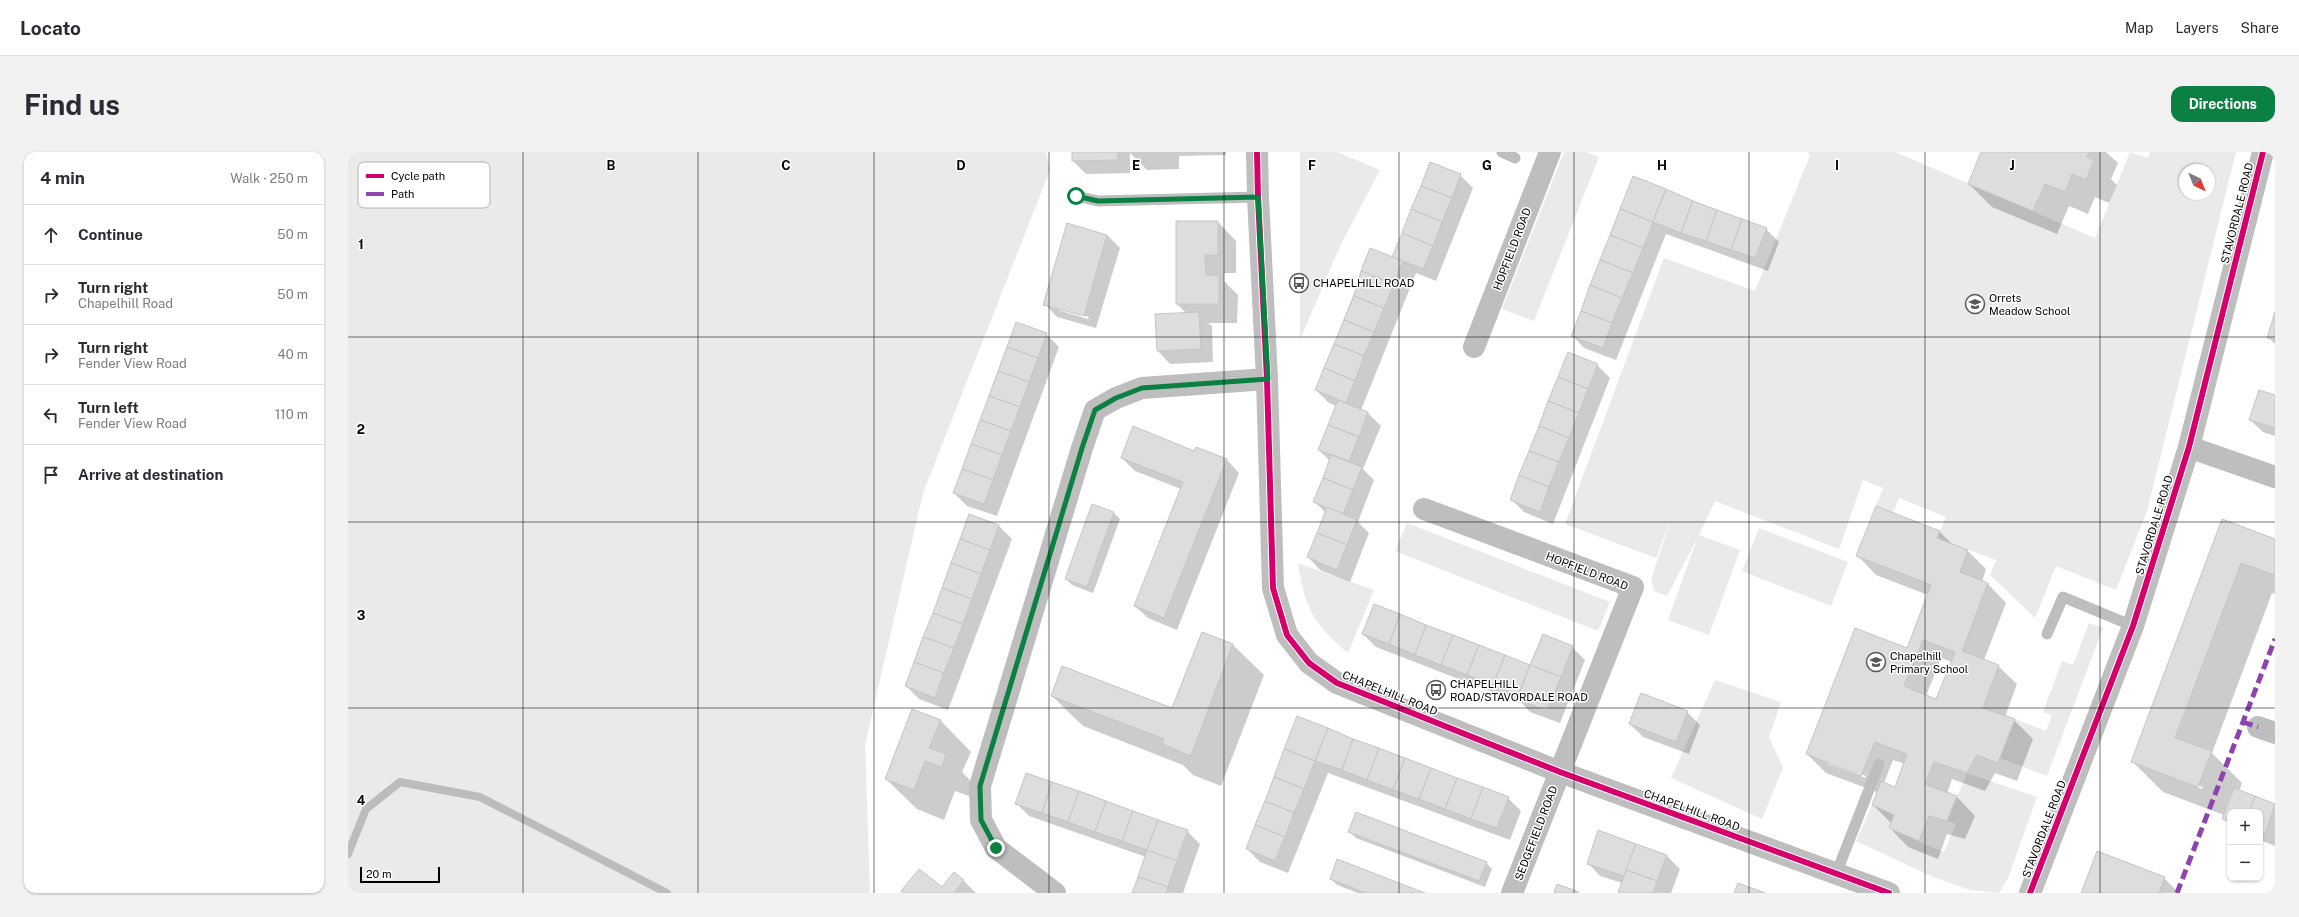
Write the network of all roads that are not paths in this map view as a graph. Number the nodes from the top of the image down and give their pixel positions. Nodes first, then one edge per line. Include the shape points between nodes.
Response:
1 (1257, 152) edge
2 (1502, 152) edge
3 (1550, 152) edge
4 (2263, 152) edge
5 (1515, 158) dead end
6 (1076, 196) dead end
7 (1258, 197) junction
8 (1474, 346) dead end
9 (1268, 379) junction
10 (2189, 447) junction
11 (2275, 477) edge
12 (1424, 508) dead end
13 (2133, 626) junction
14 (2047, 634) dead end
15 (1879, 764) dead end
16 (1560, 772) junction
17 (1836, 874) junction
18 (1865, 889) edge
19 (1056, 893) edge
20 (1512, 893) edge
21 (1889, 893) edge
22 (2030, 893) edge

1 - 7 street, CHAPELHILL ROAD
2 - 5 lane
3 - 8 street, HOPFIELD ROAD
4 - 10 street, STAVORDALE ROAD
6 - 7 lane via 1098,201
7 - 9 street, CHAPELHILL ROAD
9 - 16 street, CHAPELHILL ROAD via 1273,588 1287,635 1308,663 1337,683
9 - 19 street via 1142,388 1095,410 980,786 981,820 996,848
10 - 11 street
10 - 13 street, STAVORDALE ROAD
12 - 16 street, HOPFIELD ROAD via 1633,587
13 - 14 lane via 2063,597
13 - 22 street, STAVORDALE ROAD
15 - 17 lane
16 - 17 street, CHAPELHILL ROAD
16 - 20 street, SEDGEFIELD ROAD
17 - 18 street, CHAPELHILL ROAD
18 - 21 street, CHAPELHILL ROAD

